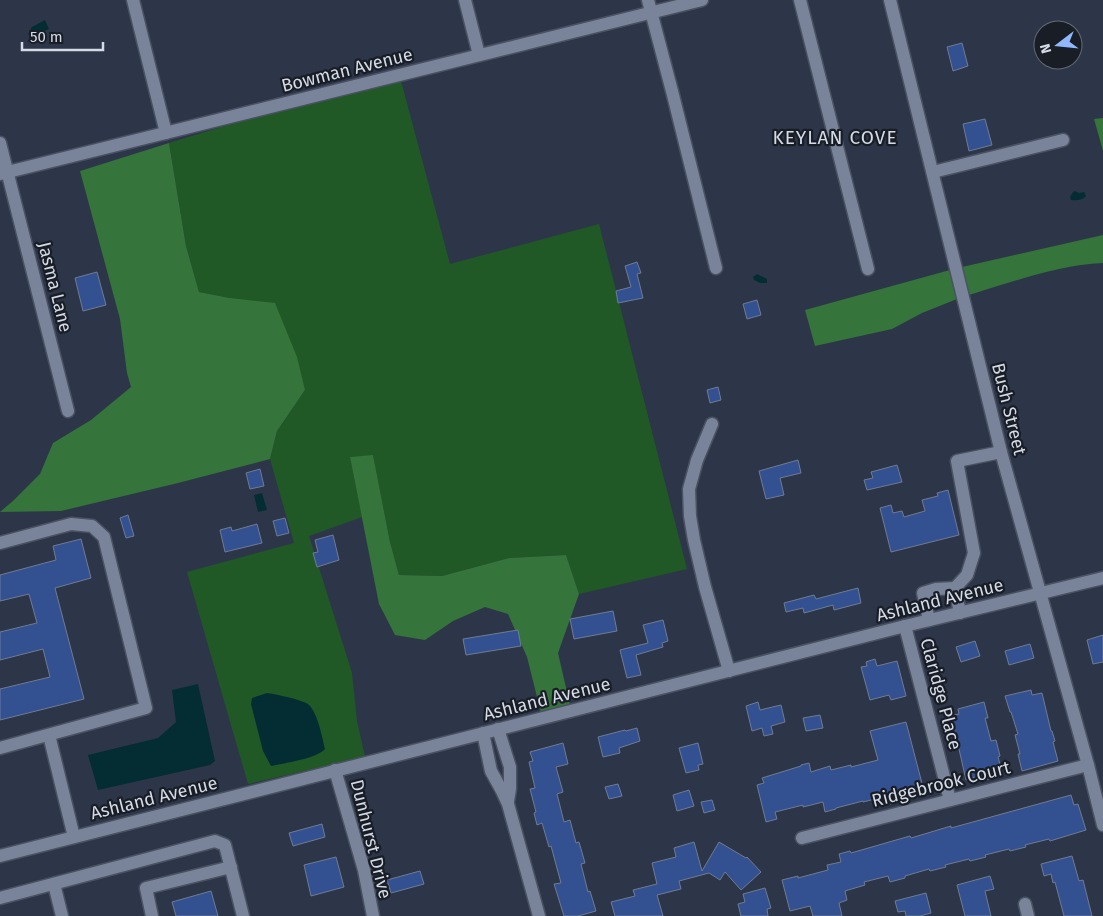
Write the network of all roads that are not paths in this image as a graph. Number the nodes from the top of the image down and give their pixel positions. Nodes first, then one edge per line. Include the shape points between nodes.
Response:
1 (133, 0) edge
2 (465, 0) edge
3 (648, 0) edge
4 (702, 0) edge
5 (800, 0) edge
6 (890, 0) edge
7 (651, 13) junction
8 (479, 55) junction
9 (166, 133) junction
10 (1063, 140) dead end
11 (0, 143) edge
12 (933, 172) junction
13 (4, 173) edge
14 (716, 268) dead end
15 (868, 268) dead end
16 (68, 411) dead end
17 (712, 424) dead end
18 (1002, 452) junction
19 (0, 543) edge
20 (1103, 578) edge
21 (955, 588) junction
22 (1041, 594) junction
23 (960, 613) junction
24 (929, 620) junction
25 (905, 626) junction
26 (729, 671) junction
27 (498, 729) junction
28 (483, 733) junction
29 (49, 734) junction
30 (0, 748) edge
31 (1088, 765) junction
32 (335, 770) junction
33 (950, 800) junction
34 (508, 804) junction
35 (1103, 825) edge
36 (74, 837) junction
37 (802, 838) dead end
38 (0, 856) edge
39 (231, 867) junction
40 (54, 884) junction
41 (0, 898) edge
42 (62, 916) edge
43 (152, 916) edge
44 (243, 916) edge
45 (373, 916) edge
46 (539, 916) edge

1 - 9 street
2 - 8 street
3 - 7 street
4 - 7 street, Bowman Avenue
5 - 15 street
6 - 12 street, Bush Street
7 - 8 street, Bowman Avenue
7 - 14 street
8 - 9 street, Bowman Avenue
9 - 13 street, Bowman Avenue
10 - 12 street
11 - 13 street, Jasma Lane
12 - 18 street, Bush Street
13 - 16 street, Jasma Lane
17 - 26 street via 689,489 690,516 705,587
18 - 21 street via 957,461 974,553 968,575
18 - 22 street, Bush Street
19 - 29 street via 71,524 92,526 104,537 146,708
20 - 22 street, Ashland Avenue
21 - 23 street
21 - 24 street via 923,593
22 - 23 street, Ashland Avenue
22 - 31 street, Bush Street
23 - 24 street, Ashland Avenue
24 - 25 street, Ashland Avenue
25 - 26 street, Ashland Avenue
25 - 33 street, Claridge Place
26 - 27 street, Ashland Avenue
27 - 28 street, Ashland Avenue
27 - 34 street via 510,767
28 - 32 street, Ashland Avenue
28 - 34 street via 491,771
29 - 30 street
29 - 36 street
31 - 33 street, Ridgebrook Court
31 - 35 street, Bush Street
32 - 36 street, Ashland Avenue
32 - 45 street, Dunhurst Drive via 364,870
33 - 37 street, Ridgebrook Court
34 - 46 street
36 - 38 street, Ashland Avenue
39 - 40 street via 225,845 215,841
39 - 43 street via 146,888
39 - 44 street
40 - 41 street
40 - 42 street

